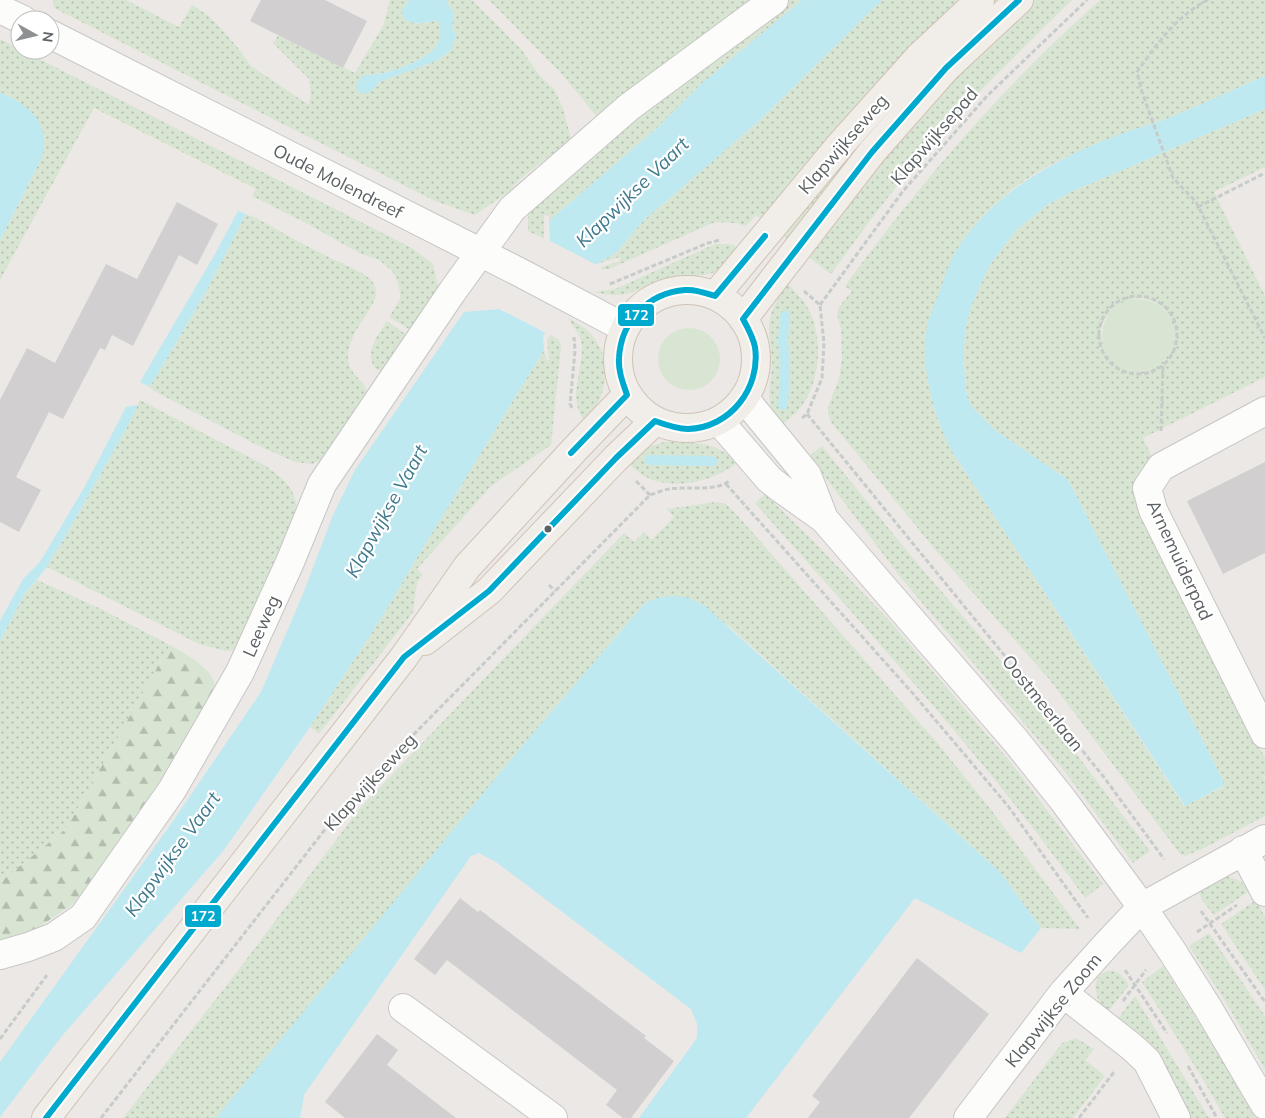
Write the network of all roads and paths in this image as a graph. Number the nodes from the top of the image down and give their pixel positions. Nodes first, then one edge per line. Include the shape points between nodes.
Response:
1 (774, 0) edge
2 (980, 0) edge
3 (1019, 0) edge
4 (1087, 0) edge
5 (1208, 0) edge
6 (60, 39) edge
7 (1265, 174) edge
8 (1198, 207) junction
9 (480, 253) junction
10 (716, 296) junction
11 (820, 305) dead end
12 (743, 319) junction
13 (625, 328) junction
14 (1265, 338) edge
15 (1163, 364) junction
16 (627, 395) junction
17 (744, 398) junction
18 (1265, 411) edge
19 (807, 414) dead end
20 (655, 421) junction
21 (719, 421) junction
22 (1173, 460) junction
23 (726, 484) dead end
24 (650, 495) dead end
25 (824, 519) junction
26 (549, 585) dead end
27 (555, 590) junction
28 (404, 657) junction
29 (1265, 734) edge
30 (1254, 844) edge
31 (1182, 884) junction
32 (1265, 892) edge
33 (1142, 907) junction
34 (1107, 944) junction
35 (0, 955) edge
36 (52, 969) dead end
37 (1063, 993) junction
38 (1265, 1002) edge
39 (403, 1008) dead end
40 (0, 1039) edge
41 (1132, 1047) junction
42 (1265, 1105) edge
43 (46, 1118) edge
44 (101, 1118) edge
45 (553, 1118) edge
46 (968, 1118) edge
47 (1079, 1118) edge
48 (1176, 1118) edge

1 - 9 street via 629,107 512,209
2 - 10 main road, Klapwijkseweg via 919,57 841,144
3 - 12 main road, Klapwijkseweg via 946,68 872,152
4 - 11 path, Klapwijksepad via 986,96 903,191
5 - 8 path via 1196,6 1158,41 1137,72 1171,174
6 - 9 street, Oude Molendreef
7 - 8 path
8 - 14 path
9 - 13 street, Oude Molendreef
9 - 35 street, Leeweg via 322,484 240,672 172,790 83,917 54,937
10 - 12 main road
10 - 13 main road via 687,290 663,294 642,307
12 - 17 main road via 751,333 756,365 753,381
13 - 16 main road via 618,361 620,379
15 - 15 path via 1146,373 1133,373 1110,362 1103,352 1099,333 1102,320 1113,305 1130,296 1143,296 1155,300 1170,312 1177,336 1172,354
15 - 22 path via 1160,426
16 - 20 main road via 634,405
16 - 28 main road via 466,567
17 - 21 main road
17 - 25 street via 807,475
18 - 22 street, Arnemuiderpad
19 - 31 path, Oostmeerlaan via 1103,776
20 - 21 main road via 689,429
20 - 28 main road via 489,591
21 - 25 street via 778,488
22 - 29 street, Arnemuiderpad via 1160,466 1147,488 1153,510
23 - 34 path via 916,697 1008,806
24 - 27 path, Klapwijkseweg
25 - 33 street via 1015,740
26 - 27 path
27 - 44 path, Klapwijkseweg via 344,805
28 - 43 main road
30 - 31 street, Klapwijkse Zoom
30 - 32 street
31 - 33 street, Klapwijkse Zoom
31 - 38 path, Oostmeerlaan
33 - 34 street, Klapwijkse Zoom
33 - 42 street via 1208,1008
34 - 37 street, Klapwijkse Zoom
36 - 40 path
37 - 41 street
37 - 46 street, Klapwijkse Zoom
39 - 45 street
41 - 47 path
41 - 48 street via 1147,1061

